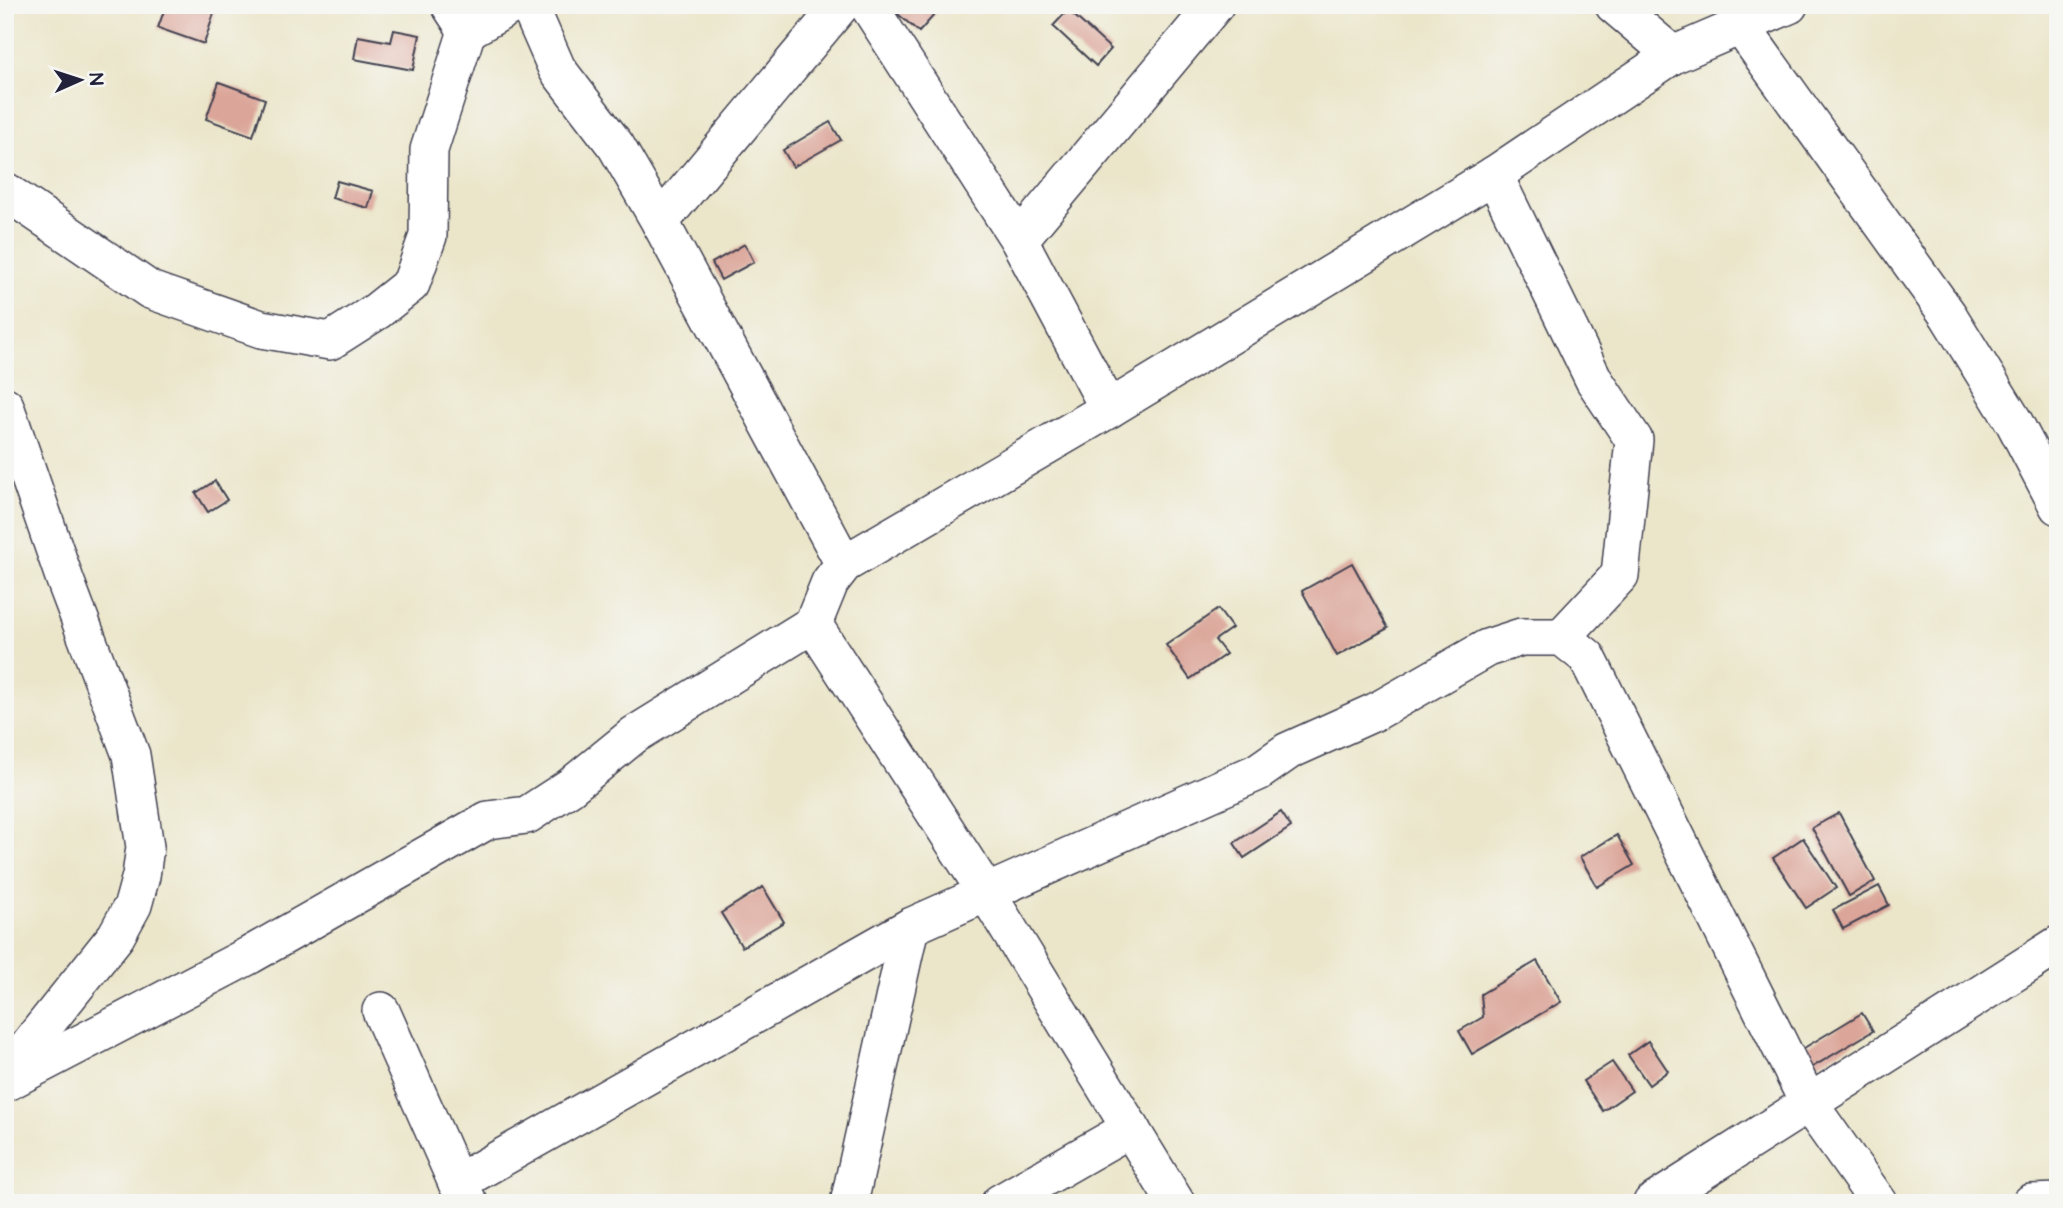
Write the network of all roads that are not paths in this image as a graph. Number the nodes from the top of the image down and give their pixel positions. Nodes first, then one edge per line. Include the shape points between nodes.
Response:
1 (512, 5) edge
2 (529, 5) edge
3 (841, 5) edge
4 (868, 5) edge
5 (1614, 5) edge
6 (1788, 5) edge
7 (1204, 12) edge
8 (458, 18) edge
9 (1740, 25) junction
10 (1673, 55) junction
11 (1494, 175) junction
12 (5, 191) edge
13 (660, 222) junction
14 (1019, 240) junction
15 (5, 406) edge
16 (1109, 409) junction
17 (2058, 506) edge
18 (844, 564) junction
19 (813, 624) junction
20 (1562, 637) junction
21 (986, 892) junction
22 (910, 926) junction
23 (2058, 945) edge
24 (380, 1011) dead end
25 (5, 1075) edge
26 (5, 1083) edge
27 (1809, 1104) junction
28 (1130, 1128) junction
29 (463, 1193) edge
30 (2058, 1202) edge
31 (849, 1203) edge
32 (1000, 1203) edge
33 (1176, 1203) edge
34 (1653, 1203) edge
35 (1879, 1203) edge
36 (2031, 1203) edge

1 - 8 street
2 - 13 street via 557,69 616,146
3 - 13 street
4 - 14 street
5 - 10 street
6 - 9 street
7 - 14 street
8 - 12 street via 429,150 428,236 411,284 330,341 261,329 150,290
9 - 10 street
9 - 17 street via 1948,315 2014,422
10 - 11 street
11 - 16 street
11 - 20 street via 1594,380 1634,440 1620,575
13 - 18 street
14 - 16 street
15 - 25 street via 131,755 145,847 133,905 116,936
16 - 18 street
18 - 19 street via 830,582
19 - 21 street
19 - 26 street via 634,735 527,815 488,820 250,954
20 - 21 street via 1521,637 1487,648 1377,711 1288,751 1258,772
20 - 27 street via 1587,657
21 - 22 street
21 - 28 street
22 - 29 street
22 - 31 street
23 - 27 street
24 - 29 street
27 - 34 street
27 - 35 street
28 - 32 street
28 - 33 street
30 - 36 street

